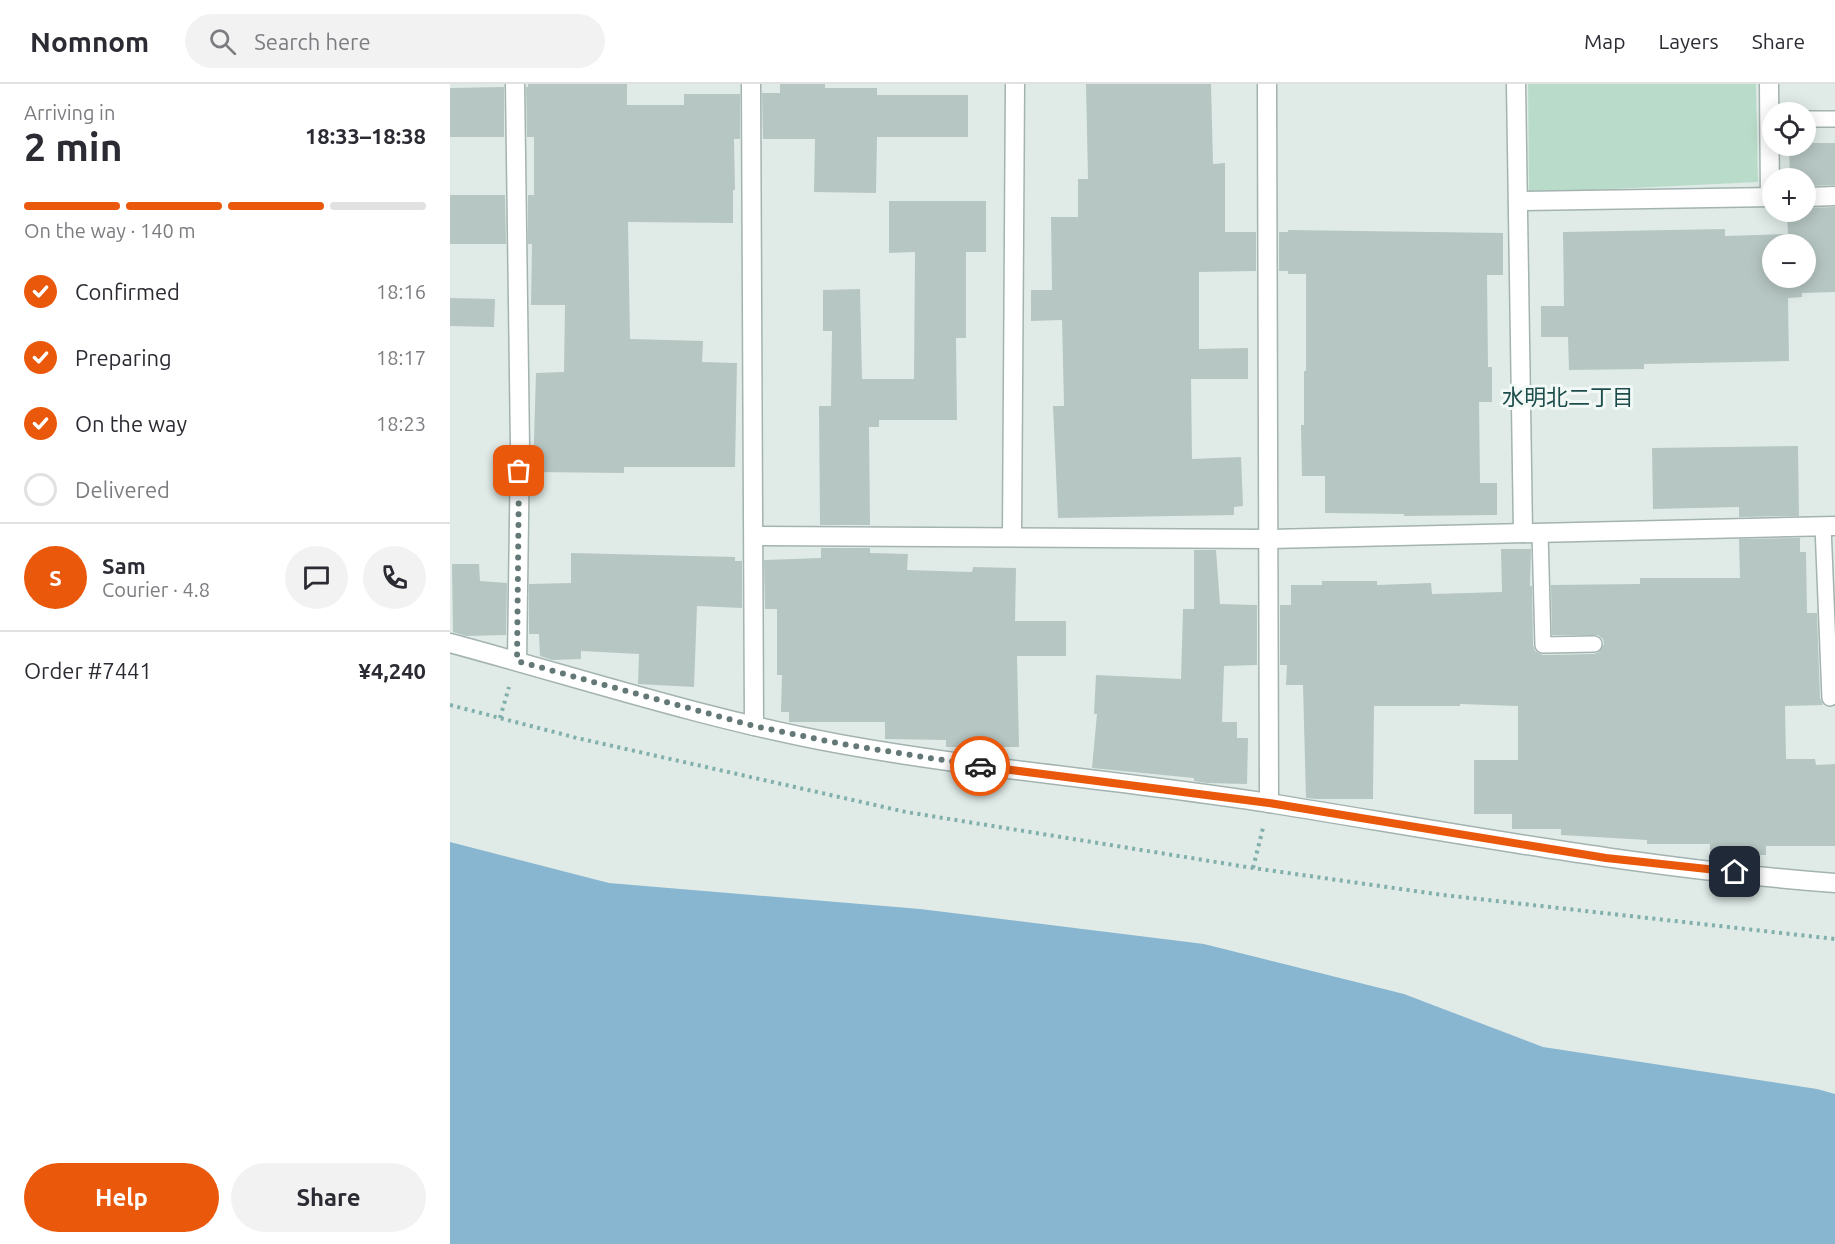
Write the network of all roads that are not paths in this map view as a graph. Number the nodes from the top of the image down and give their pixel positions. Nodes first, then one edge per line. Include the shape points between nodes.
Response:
1 (514, 84) edge
2 (751, 84) edge
3 (1015, 84) edge
4 (1267, 84) edge
5 (1516, 84) edge
6 (1769, 84) edge
7 (1770, 102) edge
8 (1816, 119) edge
9 (1835, 119) edge
10 (1835, 196) edge
11 (1762, 197) edge
12 (1816, 197) edge
13 (1518, 201) junction
14 (1829, 526) edge
15 (1532, 533) junction
16 (754, 536) junction
17 (1012, 537) junction
18 (1269, 539) junction
19 (450, 643) edge
20 (1594, 644) dead end
21 (517, 661) junction
22 (1830, 698) dead end
23 (754, 726) junction
24 (1269, 803) junction
25 (1835, 883) edge

1 - 21 street via 520,447
2 - 16 street
3 - 17 street
4 - 18 street
5 - 13 street
6 - 7 street
8 - 9 lane
10 - 12 street
11 - 13 street
13 - 15 street
14 - 15 street
14 - 22 lane
15 - 18 street
15 - 20 lane via 1543,645
16 - 17 street
16 - 23 street
17 - 18 street
18 - 24 street
19 - 21 street
21 - 23 street
23 - 24 street via 1001,769
24 - 25 street via 1606,858

